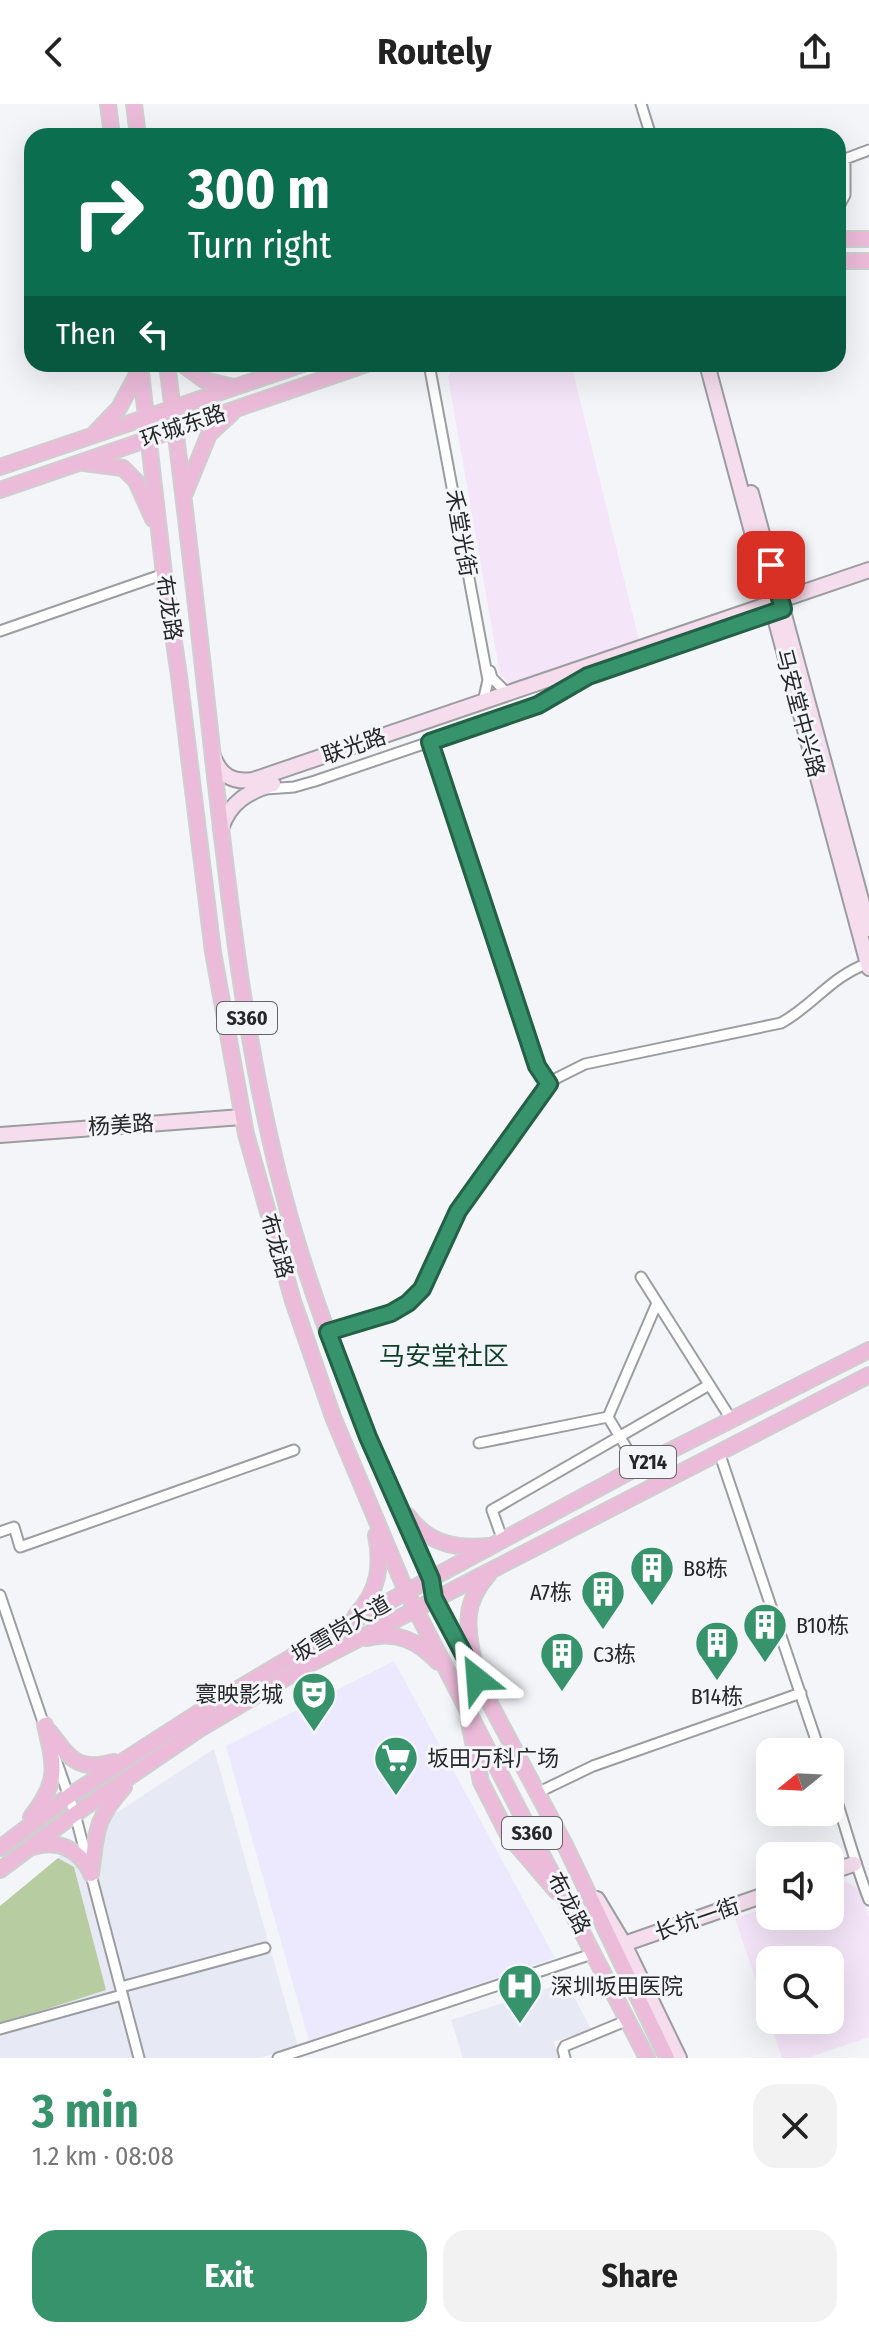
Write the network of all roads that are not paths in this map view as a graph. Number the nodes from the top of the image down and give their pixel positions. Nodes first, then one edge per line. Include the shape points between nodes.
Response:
1 (108, 104) edge
2 (134, 104) edge
3 (641, 104) edge
4 (111, 128) edge
5 (137, 128) edge
6 (648, 128) edge
7 (869, 150) edge
8 (846, 159) edge
9 (846, 239) edge
10 (869, 239) edge
11 (846, 261) edge
12 (869, 261) edge
13 (137, 372) edge
14 (141, 372) edge
15 (168, 372) edge
16 (194, 372) edge
17 (279, 372) edge
18 (343, 372) edge
19 (430, 372) edge
20 (436, 372) edge
21 (709, 372) edge
22 (718, 372) edge
23 (238, 386) junction
24 (236, 408) junction
25 (173, 409) junction
26 (146, 418) junction
27 (176, 429) junction
28 (93, 436) junction
29 (149, 438) junction
30 (80, 462) junction
31 (0, 467) edge
32 (0, 490) edge
33 (184, 498) junction
34 (159, 532) junction
35 (869, 570) edge
36 (164, 574) junction
37 (869, 580) edge
38 (777, 606) junction
39 (0, 631) edge
40 (588, 676) junction
41 (507, 693) junction
42 (483, 702) junction
43 (430, 742) junction
44 (213, 755) junction
45 (255, 790) junction
46 (221, 828) junction
47 (869, 929) edge
48 (869, 965) edge
49 (549, 1084) junction
50 (242, 1117) junction
51 (0, 1135) edge
52 (641, 1277) dead end
53 (657, 1303) junction
54 (328, 1332) junction
55 (869, 1350) edge
56 (869, 1375) edge
57 (709, 1385) junction
58 (608, 1417) junction
59 (731, 1419) junction
60 (619, 1437) junction
61 (479, 1443) dead end
62 (294, 1450) dead end
63 (719, 1452) junction
64 (638, 1467) junction
65 (394, 1496) junction
66 (372, 1509) junction
67 (0, 1532) edge
68 (500, 1543) junction
69 (503, 1563) junction
70 (431, 1579) junction
71 (406, 1591) junction
72 (434, 1598) junction
73 (1, 1600) edge
74 (414, 1608) junction
75 (347, 1624) junction
76 (341, 1648) junction
77 (449, 1674) junction
78 (477, 1679) junction
79 (801, 1693) junction
80 (466, 1706) junction
81 (45, 1725) junction
82 (815, 1738) edge
83 (129, 1758) junction
84 (137, 1772) junction
85 (537, 1793) junction
86 (69, 1796) junction
87 (75, 1814) junction
88 (844, 1822) edge
89 (15, 1837) junction
90 (565, 1845) junction
91 (0, 1848) edge
92 (23, 1852) junction
93 (854, 1864) junction
94 (844, 1867) edge
95 (0, 1870) edge
96 (91, 1874) junction
97 (756, 1898) edge
98 (869, 1900) edge
99 (572, 1909) junction
100 (624, 1944) junction
101 (265, 1948) dead end
102 (595, 1953) junction
103 (122, 1991) junction
104 (628, 2020) junction
105 (0, 2029) edge
106 (139, 2058) edge
107 (278, 2058) edge
108 (565, 2058) edge
109 (647, 2058) edge
110 (667, 2058) edge
111 (679, 2058) edge

1 - 4 main road
2 - 5 main road
3 - 6 street
7 - 8 street
9 - 10 main road
11 - 12 main road
13 - 28 main road via 119,408
14 - 26 main road, 布龙路 / S360
15 - 25 main road, 布龙路 / S360
16 - 23 main road via 211,383
17 - 23 main road, 环城东路
18 - 24 main road, 环城东路
19 - 42 street, 禾堂光街 via 488,680
20 - 41 street via 492,678
21 - 38 street, 马安堂中兴路
22 - 38 street, 马安堂中兴路
23 - 25 main road, 环城东路
24 - 27 main road, 环城东路
24 - 33 main road via 209,434
25 - 26 main road, 环城东路
25 - 27 main road, 布龙路 / S360
26 - 28 main road, 环城东路
26 - 29 main road, 布龙路 / S360
27 - 29 main road, 环城东路
27 - 33 main road, 布龙路 / S360
28 - 31 main road, 环城东路
29 - 30 main road, 环城东路
29 - 34 main road, 布龙路 / S360
30 - 32 main road, 环城东路
30 - 34 main road via 123,468 136,481
33 - 44 main road, 布龙路 / S360
34 - 36 main road, 布龙路 / S360
35 - 38 street, 联光路
36 - 39 street
36 - 50 main road, 布龙路 / S360 via 213,952
37 - 38 street, 联光路
38 - 40 street, 联光路
38 - 41 street, 联光路
38 - 47 street, 马安堂中兴路
38 - 48 street, 马安堂中兴路
40 - 43 street via 538,705
40 - 45 street, 联光路
41 - 42 street, 联光路
42 - 44 street, 联光路 via 253,780 228,777
43 - 45 street via 294,787
43 - 49 street via 537,1066
44 - 46 main road, 布龙路 / S360
45 - 46 street, 联光路 via 231,807
46 - 54 main road, 布龙路 / S360 via 265,1117
48 - 49 street via 840,976 781,1023 585,1064
49 - 54 street via 458,1211 422,1289 391,1313
50 - 51 street, 杨美路
50 - 66 main road, 布龙路 / S360 via 316,1371
52 - 53 street
53 - 57 street
53 - 58 street
54 - 65 main road, 布龙路 / S360
55 - 59 main road, 坂雪岗大道 / Y214
56 - 63 main road, 坂雪岗大道 / Y214
57 - 59 street
57 - 60 street
58 - 60 street
58 - 61 street
59 - 64 main road, 坂雪岗大道 / Y214
60 - 64 street
60 - 68 street via 492,1510
62 - 67 street via 20,1547 14,1527
63 - 69 main road, 坂雪岗大道 / Y214
63 - 79 street
64 - 68 main road, 坂雪岗大道 / Y214
65 - 68 main road via 411,1521 440,1544
65 - 70 main road, 布龙路 / S360
66 - 71 main road, 布龙路 / S360
66 - 75 main road via 379,1550 377,1580 373,1593
68 - 70 main road, 坂雪岗大道 / Y214
69 - 72 main road, 坂雪岗大道 / Y214
69 - 78 main road via 476,1589 469,1605
70 - 71 main road, 坂雪岗大道 / Y214
70 - 72 main road, 布龙路 / S360
71 - 74 main road, 布龙路 / S360
71 - 75 main road, 坂雪岗大道 / Y214
72 - 74 main road, 坂雪岗大道 / Y214
72 - 78 main road, 布龙路 / S360
73 - 81 street
74 - 76 main road, 坂雪岗大道 / Y214
74 - 77 main road, 布龙路 / S360
75 - 83 main road, 坂雪岗大道 / Y214
76 - 77 main road via 371,1637 399,1636 428,1651
76 - 84 main road, 坂雪岗大道 / Y214 via 198,1730
77 - 80 main road, 布龙路 / S360
78 - 85 main road, 布龙路 / S360
79 - 82 street
79 - 85 street via 593,1766
80 - 99 main road, 布龙路 / S360
80 - 99 main road via 481,1782 508,1835
81 - 83 main road via 69,1757 84,1765
81 - 86 street
81 - 89 main road via 52,1785
83 - 86 main road, 坂雪岗大道 / Y214
84 - 87 main road, 坂雪岗大道 / Y214
84 - 96 main road via 101,1816
85 - 90 main road, 布龙路 / S360
86 - 87 street
86 - 89 main road, 坂雪岗大道 / Y214
87 - 92 main road, 坂雪岗大道 / Y214
87 - 96 street
88 - 93 street
89 - 91 main road, 坂雪岗大道 / Y214
90 - 100 street
90 - 110 main road, 布龙路 / S360
92 - 95 main road, 坂雪岗大道 / Y214
92 - 96 main road via 42,1844 62,1845 80,1856
93 - 94 street
93 - 98 street
96 - 103 street
97 - 100 street, 长坑一街
99 - 102 main road, 布龙路 / S360
100 - 111 street
101 - 103 street
102 - 104 main road, 布龙路 / S360
102 - 107 street
103 - 105 street
103 - 106 street
104 - 108 street via 565,2046
104 - 109 main road, 布龙路 / S360

